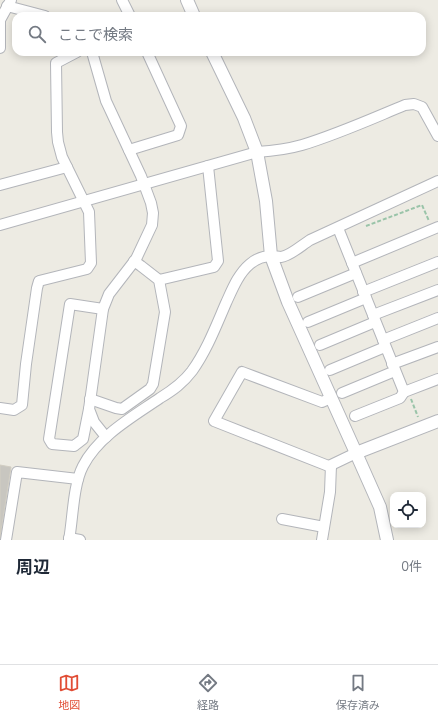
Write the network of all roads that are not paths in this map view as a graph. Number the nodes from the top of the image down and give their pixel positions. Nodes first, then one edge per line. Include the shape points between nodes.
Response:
1 (122, 0) edge
2 (187, 0) edge
3 (9, 3) edge
4 (34, 12) edge
5 (128, 12) edge
6 (192, 12) edge
7 (0, 48) edge
8 (69, 56) edge
9 (93, 56) edge
10 (149, 56) edge
11 (214, 56) edge
12 (438, 136) edge
13 (129, 150) junction
14 (257, 152) junction
15 (67, 166) junction
16 (208, 166) junction
17 (438, 181) edge
18 (0, 185) edge
19 (144, 185) junction
20 (83, 201) junction
21 (0, 225) edge
22 (338, 228) junction
23 (436, 228) edge
24 (271, 256) junction
25 (134, 261) junction
26 (438, 262) edge
27 (352, 263) junction
28 (356, 273) junction
29 (159, 280) junction
30 (438, 290) edge
31 (365, 295) junction
32 (298, 297) dead end
33 (103, 309) junction
34 (438, 318) edge
35 (374, 319) junction
36 (308, 322) dead end
37 (384, 343) junction
38 (320, 345) dead end
39 (438, 347) edge
40 (394, 368) junction
41 (330, 370) dead end
42 (438, 379) edge
43 (405, 391) junction
44 (336, 396) junction
45 (89, 404) junction
46 (0, 408) edge
47 (355, 416) dead end
48 (438, 421) edge
49 (106, 437) junction
50 (356, 453) junction
51 (331, 467) junction
52 (78, 479) junction
53 (282, 519) dead end
54 (324, 527) junction
55 (69, 539) edge
56 (6, 540) edge
57 (80, 540) edge
58 (322, 540) edge
59 (387, 540) edge

1 - 5 street
2 - 6 street
3 - 4 street
3 - 7 street via 0,20
8 - 15 street via 56,63 56,132
9 - 13 street via 106,101
10 - 13 street via 181,126 178,135
11 - 14 street via 244,118
12 - 14 street via 422,107 414,104 405,105 346,130 301,145
13 - 19 street
14 - 16 street
14 - 24 street via 266,201
15 - 18 street
15 - 20 street
16 - 19 street
16 - 29 street via 218,261 214,267
17 - 22 street
19 - 20 street
19 - 25 street via 152,203 152,225
20 - 21 street
20 - 46 street via 89,212 91,263 87,268 39,281 22,405 14,410
22 - 24 street via 310,240 291,253 281,257
22 - 27 street
23 - 27 street
24 - 44 street via 288,302
24 - 49 street via 260,258 250,264 241,274 208,345 180,385
25 - 29 street
25 - 33 street via 109,294
26 - 31 street
27 - 28 street
28 - 31 street
28 - 32 street
29 - 45 street via 165,312 154,384 122,409
30 - 35 street
31 - 35 street
31 - 36 street
33 - 45 street
33 - 45 street via 70,304 49,439 52,444 74,446 84,439
34 - 37 street
35 - 37 street
35 - 38 street
37 - 40 street
37 - 41 street
39 - 40 street
40 - 43 street
40 - 44 street
42 - 43 street
43 - 47 street via 400,398
44 - 50 street
44 - 51 street via 322,402 242,372 214,421
45 - 49 street via 94,422
48 - 50 street
49 - 52 street via 93,450
50 - 51 street
50 - 59 street via 380,507
51 - 54 street
52 - 55 street
52 - 56 street via 17,472
53 - 54 street
54 - 58 street
55 - 57 street

